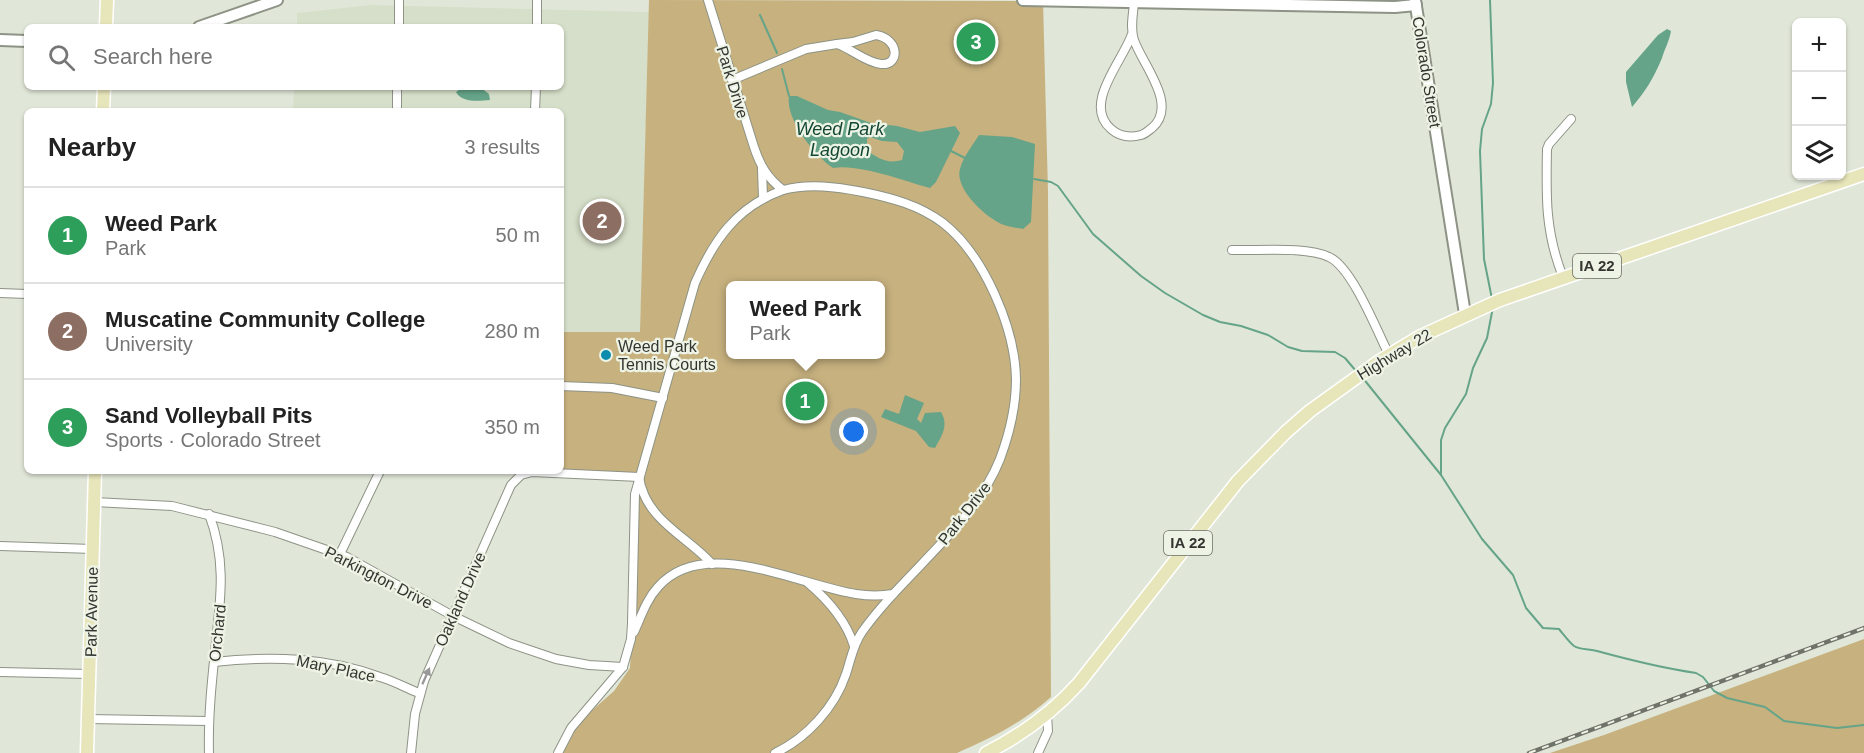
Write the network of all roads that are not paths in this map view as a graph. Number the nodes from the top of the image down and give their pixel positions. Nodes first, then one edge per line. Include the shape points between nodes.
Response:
1 (107, 0) edge
2 (277, 0) edge
3 (399, 0) edge
4 (537, 0) edge
5 (708, 0) edge
6 (1023, 0) edge
7 (264, 2) edge
8 (1416, 2) edge
9 (1134, 3) junction
10 (106, 24) edge
11 (207, 24) edge
12 (399, 24) edge
13 (537, 24) edge
14 (1132, 34) junction
15 (0, 40) edge
16 (24, 41) edge
17 (837, 44) junction
18 (732, 80) junction
19 (104, 90) edge
20 (397, 90) edge
21 (536, 90) edge
22 (103, 108) edge
23 (397, 108) edge
24 (535, 108) edge
25 (1571, 119) dead end
26 (762, 168) junction
27 (1864, 174) edge
28 (783, 190) junction
29 (763, 198) junction
30 (1232, 250) dead end
31 (1563, 278) junction
32 (0, 293) edge
33 (24, 294) edge
34 (1465, 314) junction
35 (1389, 355) junction
36 (564, 386) edge
37 (663, 398) junction
38 (95, 474) edge
39 (379, 474) edge
40 (525, 474) edge
41 (564, 474) edge
42 (639, 477) junction
43 (94, 502) junction
44 (652, 508) junction
45 (634, 513) junction
46 (209, 514) junction
47 (0, 546) edge
48 (93, 549) junction
49 (340, 554) junction
50 (712, 564) junction
51 (805, 580) junction
52 (893, 594) junction
53 (453, 616) junction
54 (631, 639) junction
55 (854, 646) junction
56 (214, 662) junction
57 (623, 667) junction
58 (0, 672) edge
59 (89, 674) junction
60 (419, 693) junction
61 (1047, 714) junction
62 (88, 719) junction
63 (208, 721) junction
64 (87, 753) edge
65 (209, 753) edge
66 (411, 753) edge
67 (558, 753) edge
68 (775, 753) edge
69 (986, 753) edge
70 (1038, 753) edge

1 - 10 main road
2 - 7 street
3 - 12 street
4 - 13 street
5 - 18 street, Park Drive
6 - 9 street, Colorado Street
7 - 11 street
8 - 9 street, Colorado Street via 1387,7
8 - 34 street, Colorado Street
9 - 14 street
14 - 14 street via 1103,90 1100,106 1107,126 1131,137 1145,134 1155,125 1162,107 1160,91
15 - 16 street
17 - 17 street via 882,36 892,42 894,55 891,62 881,64
17 - 18 street via 806,49
18 - 26 street, Park Drive
19 - 22 main road
20 - 23 street
21 - 24 street
25 - 31 street via 1547,149 1549,234
26 - 28 street, Park Drive
26 - 29 street
27 - 31 main road, Highway 22 / IA 22
28 - 29 street, Park Drive
28 - 52 street, Park Drive via 808,186 850,190 902,202 933,216 956,235 978,263 1002,312 1016,380 1010,424 999,461 970,508
29 - 37 street, Park Drive via 728,227 704,262 688,303
30 - 35 street via 1314,252 1332,258 1348,274
31 - 34 main road, Highway 22 / IA 22
32 - 33 street
34 - 35 main road, Highway 22 / IA 22
35 - 61 main road, Highway 22 / IA 22 via 1310,411 1260,457 1218,504 1079,683
36 - 37 street via 612,388
37 - 42 street, Park Drive
38 - 43 main road, Park Avenue
39 - 49 street
40 - 53 street, Oakland Drive via 513,482
41 - 42 street, Oakland Drive
42 - 44 street
42 - 45 street, Park Drive
43 - 46 street, Parkington Drive via 161,504
43 - 48 main road, Park Avenue
44 - 45 street
44 - 50 street via 672,531
45 - 54 street, Park Drive
46 - 49 street, Parkington Drive
46 - 56 street, Orchard via 220,553 222,578
47 - 48 street
48 - 59 main road, Park Avenue
49 - 53 street, Parkington Drive
50 - 51 street
50 - 54 street via 687,568 666,579 643,610
51 - 52 street via 857,594
51 - 55 street via 841,618
52 - 55 street, Park Drive
53 - 57 street, Parkington Drive via 542,655 589,665
60 -> 53 street, Oakland Drive
54 - 57 street, Park Drive
55 - 68 street, Park Drive via 841,688 828,708 799,739
56 - 60 street, Mary Place via 312,660 381,677
56 - 63 street, Orchard
57 - 67 street, Park Drive via 571,728
58 - 59 street
59 - 62 main road, Park Avenue
60 - 66 street, Oakland Drive
61 - 69 main road, IA 22
61 - 70 street via 1048,731
62 - 63 street
62 - 64 main road, Park Avenue
63 - 65 street, Orchard

